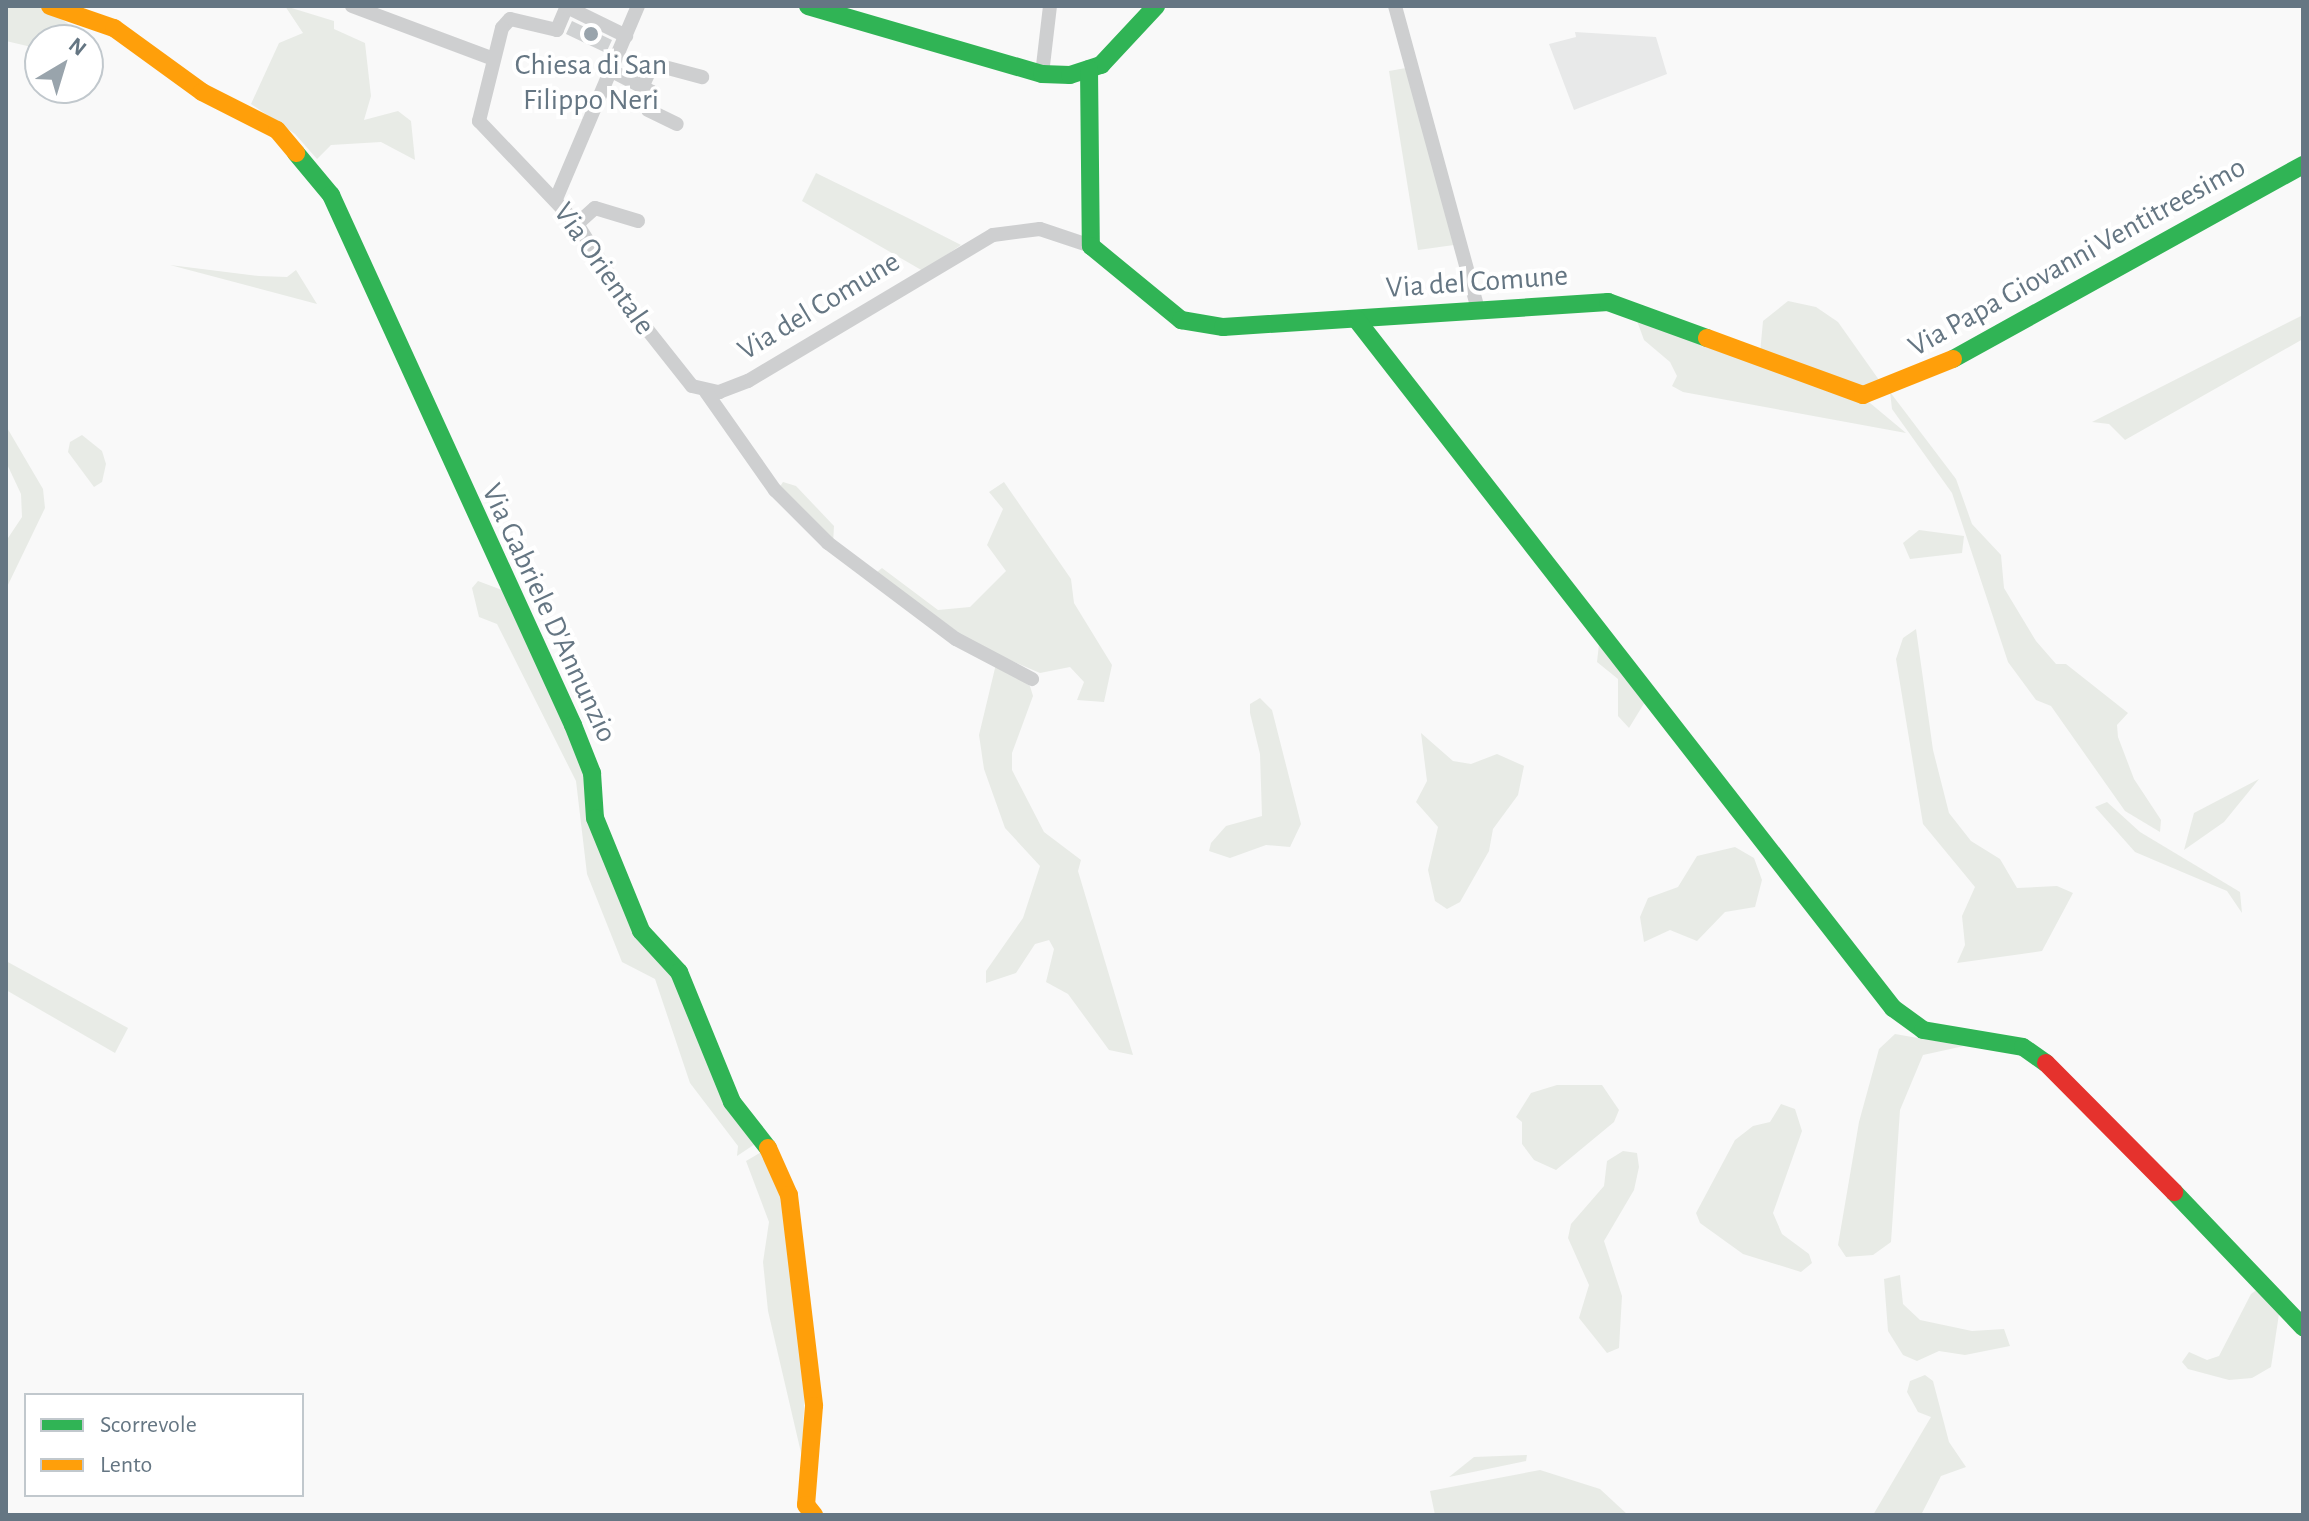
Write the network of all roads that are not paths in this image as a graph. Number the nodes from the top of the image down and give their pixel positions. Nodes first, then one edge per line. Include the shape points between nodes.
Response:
1 (50, 6) edge
2 (352, 6) edge
3 (638, 6) edge
4 (808, 6) edge
5 (1050, 6) edge
6 (1156, 6) edge
7 (1395, 6) edge
8 (567, 7) edge
9 (626, 36) junction
10 (491, 58) junction
11 (1089, 69) junction
12 (612, 71) junction
13 (1042, 74) junction
14 (702, 77) dead end
15 (643, 85) junction
16 (677, 124) dead end
17 (2303, 165) edge
18 (556, 199) junction
19 (638, 221) dead end
20 (577, 224) junction
21 (1091, 246) junction
22 (1478, 310) junction
23 (1356, 319) junction
24 (706, 392) junction
25 (1877, 394) joint
26 (1032, 679) dead end
27 (2303, 1327) edge
28 (812, 1514) edge

1 - 28 street, Via Gabriele D'Annunzio via 114,28 202,92 277,130 331,195 573,725 592,773 595,818 641,931 679,972 732,1102 763,1137 789,1195 814,1406 806,1505
2 - 10 street
3 - 9 street
4 - 13 street
5 - 13 street
6 - 11 street via 1101,65
7 - 22 street
8 - 9 street
8 - 10 street via 557,30 510,19
9 - 12 street
10 - 18 street, Via Orientale via 479,121
11 - 13 street
11 - 21 street
12 - 15 street
12 - 18 street
14 - 15 street via 653,64
15 - 16 street via 652,92 648,110
17 - 25 street, Via Papa Giovanni Ventitreesimo via 1998,338
18 - 20 street, Via Orientale
19 - 20 street via 595,208
20 - 24 street, Via Orientale via 654,342 681,376
21 - 23 street, Via del Comune via 1181,320 1223,327
21 - 24 street, Via del Comune via 1040,229 993,235 748,381
22 - 23 street, Via del Comune
22 - 25 street, Via del Comune via 1608,302 1830,386
23 - 27 street via 1893,1008 1923,1030 2023,1047 2063,1075
24 - 26 street, Via Orientale via 775,490 828,543 956,639

